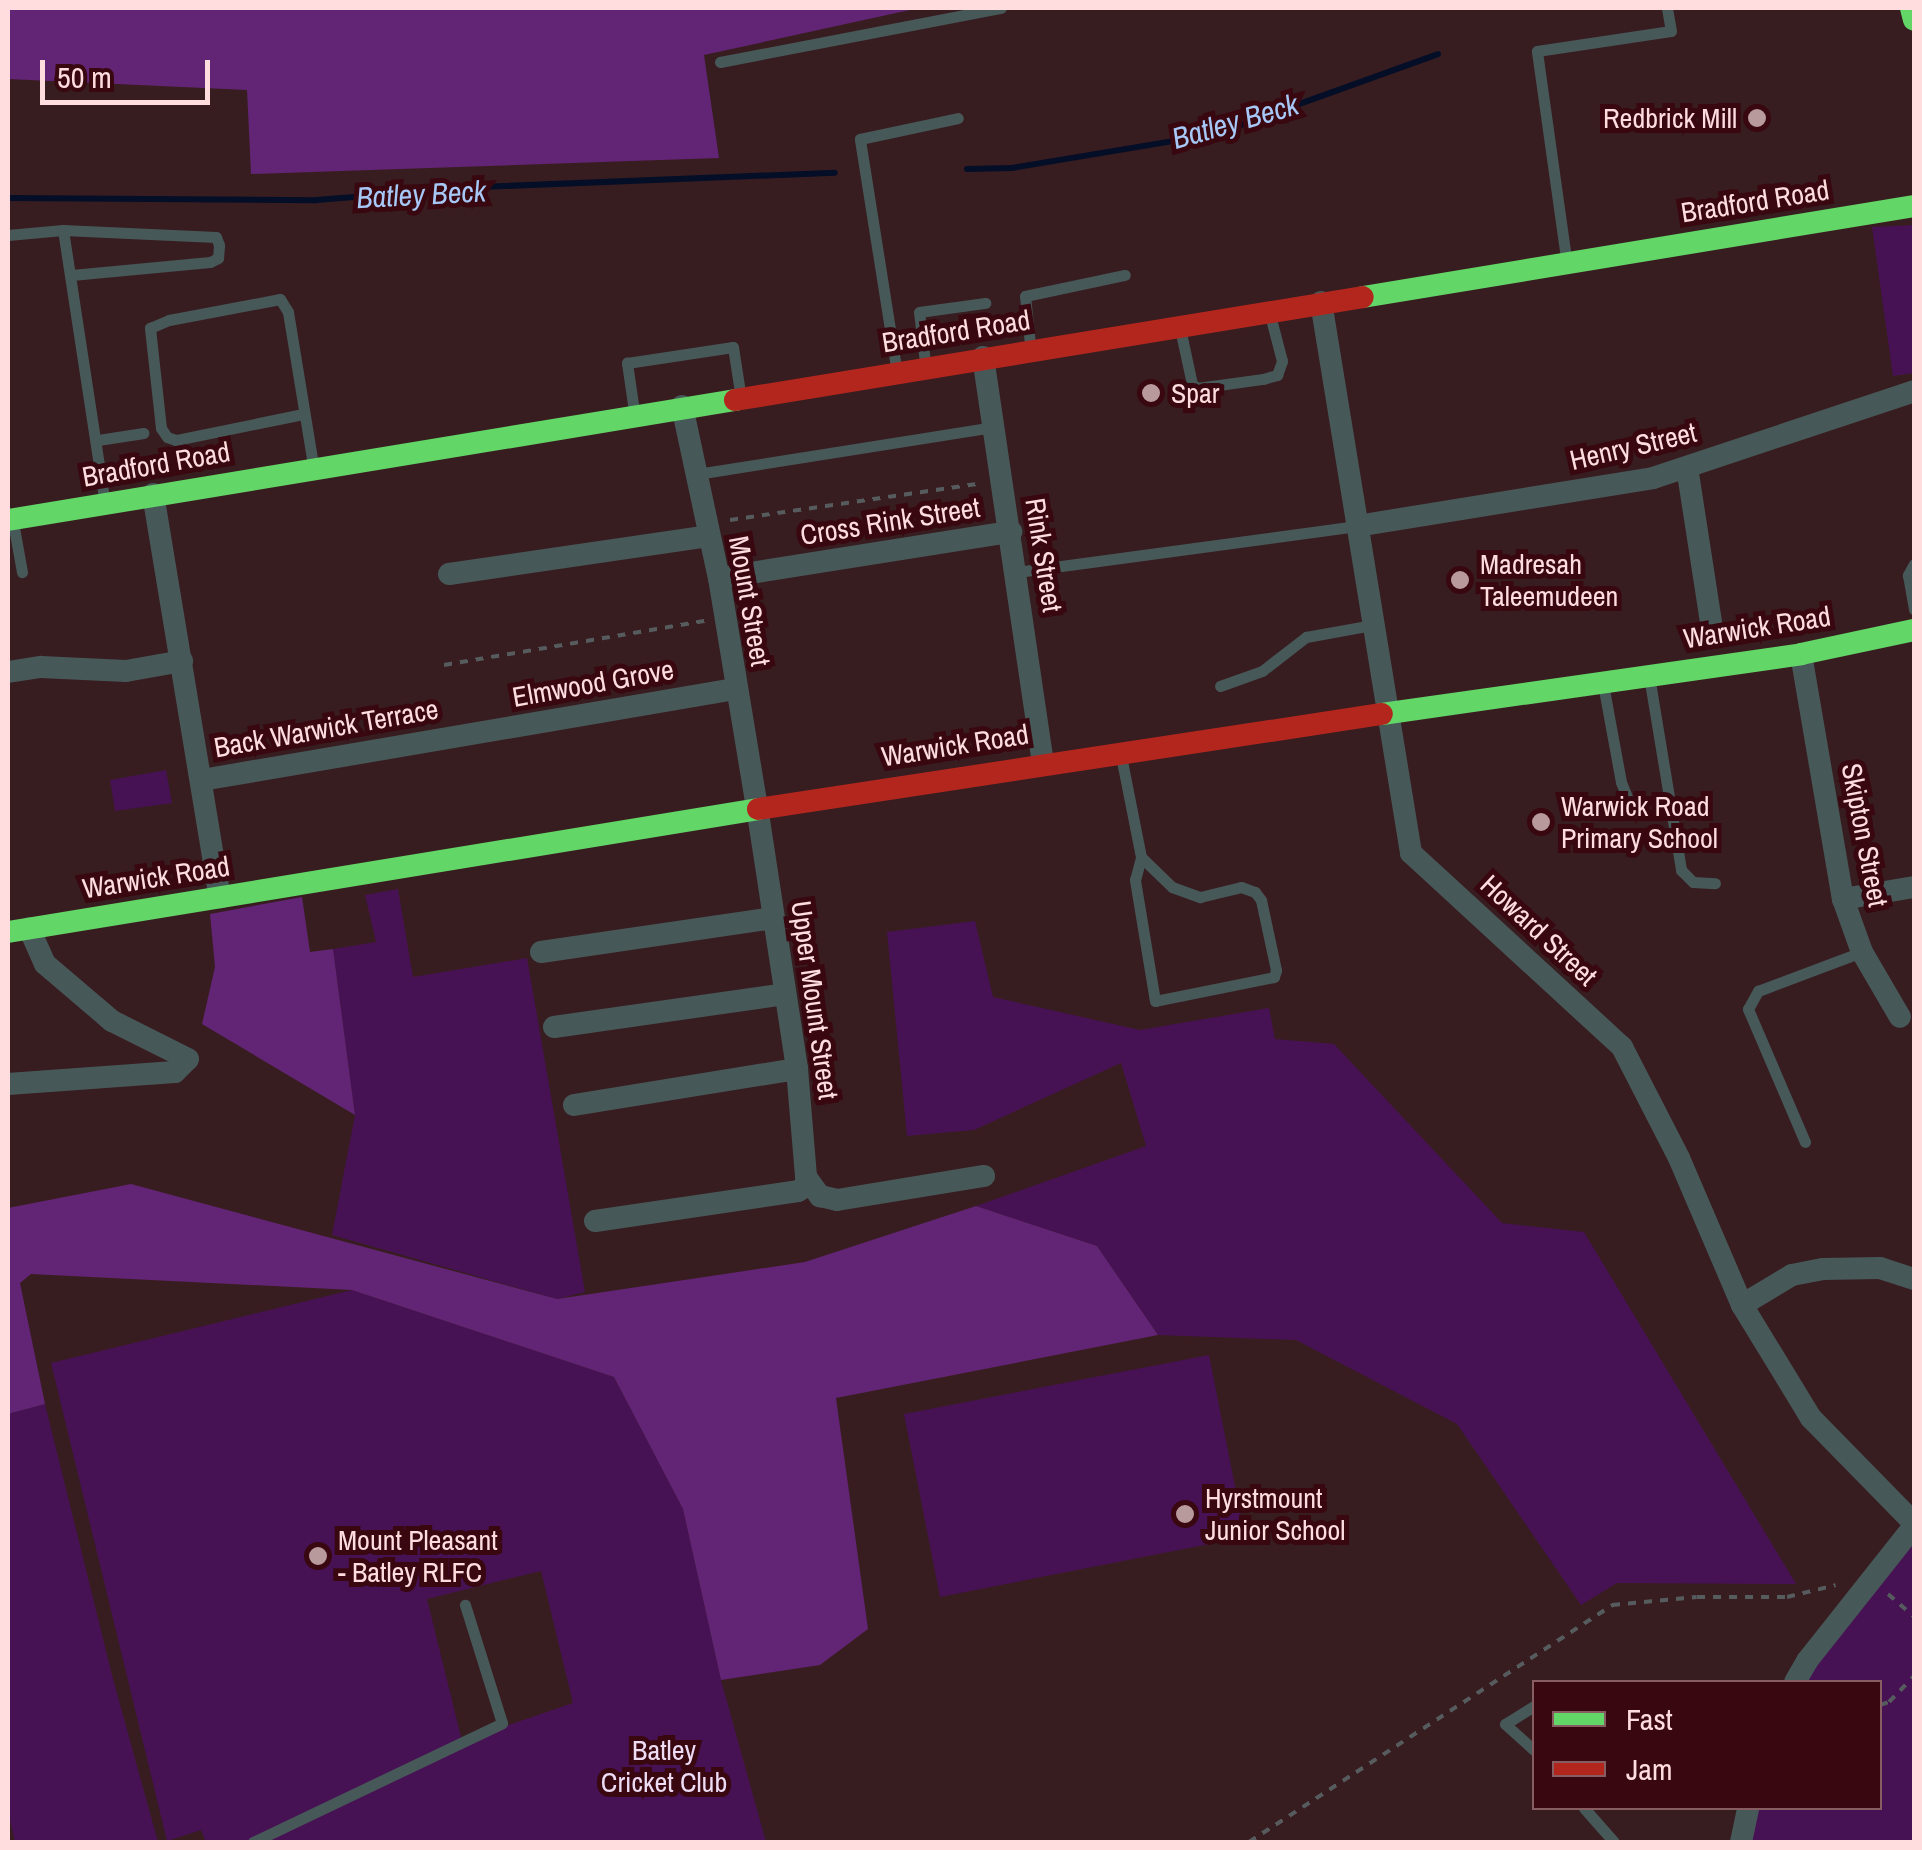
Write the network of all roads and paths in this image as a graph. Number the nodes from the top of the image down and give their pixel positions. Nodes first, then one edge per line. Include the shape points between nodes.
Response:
1 (1001, 8) edge
2 (1667, 8) edge
3 (1911, 8) edge
4 (1914, 20) edge
5 (720, 62) dead end
6 (958, 118) dead end
7 (1914, 206) edge
8 (63, 230) junction
9 (8, 235) edge
10 (1566, 263) junction
11 (72, 275) junction
12 (1125, 276) dead end
13 (1321, 302) junction
14 (985, 303) dead end
15 (1269, 311) junction
16 (1179, 326) junction
17 (1030, 349) junction
18 (983, 357) junction
19 (926, 366) junction
20 (896, 371) junction
21 (1914, 392) edge
22 (740, 396) junction
23 (682, 406) junction
24 (302, 414) junction
25 (635, 414) junction
26 (994, 427) junction
27 (143, 433) dead end
28 (98, 440) junction
29 (1686, 467) junction
30 (314, 468) junction
31 (696, 474) junction
32 (1002, 480) junction
33 (153, 494) junction
34 (105, 503) junction
35 (10, 519) edge
36 (1357, 526) junction
37 (706, 530) junction
38 (1011, 532) junction
39 (1914, 564) edge
40 (22, 572) dead end
41 (1017, 572) junction
42 (449, 574) dead end
43 (719, 578) junction
44 (1914, 609) edge
45 (725, 618) junction
46 (1373, 625) junction
47 (1914, 630) edge
48 (1713, 634) dead end
49 (1801, 654) junction
50 (182, 661) junction
51 (444, 665) dead end
52 (8, 672) edge
53 (1648, 674) junction
54 (1602, 680) junction
55 (1220, 686) dead end
56 (735, 689) junction
57 (1386, 710) junction
58 (460, 736) joint
59 (1120, 750) junction
60 (1043, 762) junction
61 (202, 780) junction
62 (1628, 800) dead end
63 (756, 808) junction
64 (1141, 857) junction
65 (1154, 870) junction
66 (1135, 880) junction
67 (1715, 883) dead end
68 (1914, 887) edge
69 (220, 897) junction
70 (1844, 899) junction
71 (774, 918) junction
72 (18, 930) edge
73 (541, 952) dead end
74 (1862, 952) junction
75 (785, 994) junction
76 (1900, 1017) dead end
77 (554, 1028) dead end
78 (796, 1069) junction
79 (13, 1084) edge
80 (574, 1104) dead end
81 (1805, 1142) dead end
82 (984, 1176) dead end
83 (812, 1186) junction
84 (594, 1213) dead end
85 (1914, 1279) edge
86 (1742, 1305) junction
87 (1914, 1524) edge
88 (1873, 1576) junction
89 (465, 1605) dead end
90 (1914, 1616) edge
91 (1796, 1680) edge
92 (1913, 1680) edge
93 (1882, 1704) edge
94 (1532, 1707) edge
95 (1532, 1748) edge
96 (1586, 1810) edge
97 (1748, 1810) edge
98 (253, 1842) edge
99 (1249, 1842) edge
100 (1614, 1842) edge
101 (1742, 1842) edge

1 - 5 lane
2 - 10 lane via 1671,31 1536,52
3 - 4 main road
6 - 20 lane via 860,139
7 - 10 main road, Bradford Road
8 - 9 lane
8 - 11 lane
8 - 11 lane via 216,237 219,245 218,258 210,262
10 - 13 main road, Bradford Road
11 - 28 lane
12 - 17 lane via 1024,296
13 - 15 main road, Bradford Road
13 - 36 street, Howard Street
14 - 19 lane via 919,312
15 - 16 main road, Bradford Road
15 - 16 lane via 1282,360 1277,375 1226,385 1192,384
16 - 17 main road, Bradford Road
17 - 18 main road, Bradford Road
18 - 19 main road, Bradford Road
18 - 26 street, Rink Street
19 - 20 main road, Bradford Road
20 - 22 main road, Bradford Road
21 - 29 street, Henry Street
22 - 23 main road, Bradford Road
22 - 25 lane via 733,348 627,363
23 - 25 main road, Bradford Road
23 - 31 street, Mount Street
24 - 24 lane via 167,437 150,328 280,299 288,312
24 - 30 lane
25 - 30 main road, Bradford Road
26 - 31 lane
26 - 32 street, Rink Street
27 - 28 lane
28 - 34 lane
29 - 36 street, Henry Street via 1654,478
29 - 48 street
30 - 33 main road, Bradford Road
31 - 37 street, Mount Street
32 - 37 path
32 - 38 street, Rink Street
33 - 34 main road, Bradford Road
33 - 50 street
34 - 35 main road, Bradford Road
35 - 40 lane
36 - 41 lane
36 - 46 street, Howard Street
37 - 42 street
37 - 43 street, Mount Street
38 - 41 street, Rink Street
38 - 43 street, Cross Rink Street
39 - 44 lane via 1908,575
41 - 60 street, Rink Street
43 - 45 street, Mount Street
45 - 51 path
45 - 56 street, Mount Street
46 - 55 lane via 1306,636 1262,671
46 - 57 street, Howard Street
47 - 49 main road, Warwick Road
49 - 53 main road, Warwick Road
49 - 70 street, Skipton Street
50 - 52 street via 126,671
50 - 61 street
53 - 54 main road, Warwick Road
53 - 67 lane via 1681,870 1692,882
54 - 57 main road, Warwick Road
54 - 62 lane
56 - 58 street, Elmwood Grove
56 - 63 street, Mount Street
57 - 59 main road, Warwick Road
57 - 86 street, Howard Street via 1411,852 1622,1047
58 - 61 street, Back Warwick Terrace
59 - 60 main road, Warwick Road
59 - 64 lane
60 - 63 main road, Warwick Road
61 - 69 street
63 - 69 main road, Warwick Road
63 - 71 street, Upper Mount Street
64 - 65 lane
64 - 66 lane
65 - 66 lane
65 - 66 lane via 1172,887 1200,897 1240,888 1255,892 1274,977 1155,1001
68 - 70 street
69 - 72 main road, Warwick Road
70 - 74 street, Skipton Street
71 - 73 street
71 - 75 street, Upper Mount Street
72 - 79 street via 45,964 112,1022 188,1059 175,1072
74 - 76 street, Skipton Street
74 - 81 lane via 1758,991 1748,1009
75 - 77 street
75 - 78 street, Upper Mount Street
78 - 80 street
78 - 83 street, Upper Mount Street
82 - 83 street via 837,1200
83 - 84 street
85 - 86 street via 1880,1268 1823,1269 1792,1276
86 - 87 street, Howard Street via 1812,1418
87 - 88 street
88 - 90 path
88 - 91 street
88 - 99 path via 1787,1597 1612,1605
89 - 98 lane via 502,1723
92 - 93 path
94 - 95 lane via 1505,1724
96 - 100 lane
97 - 101 street

